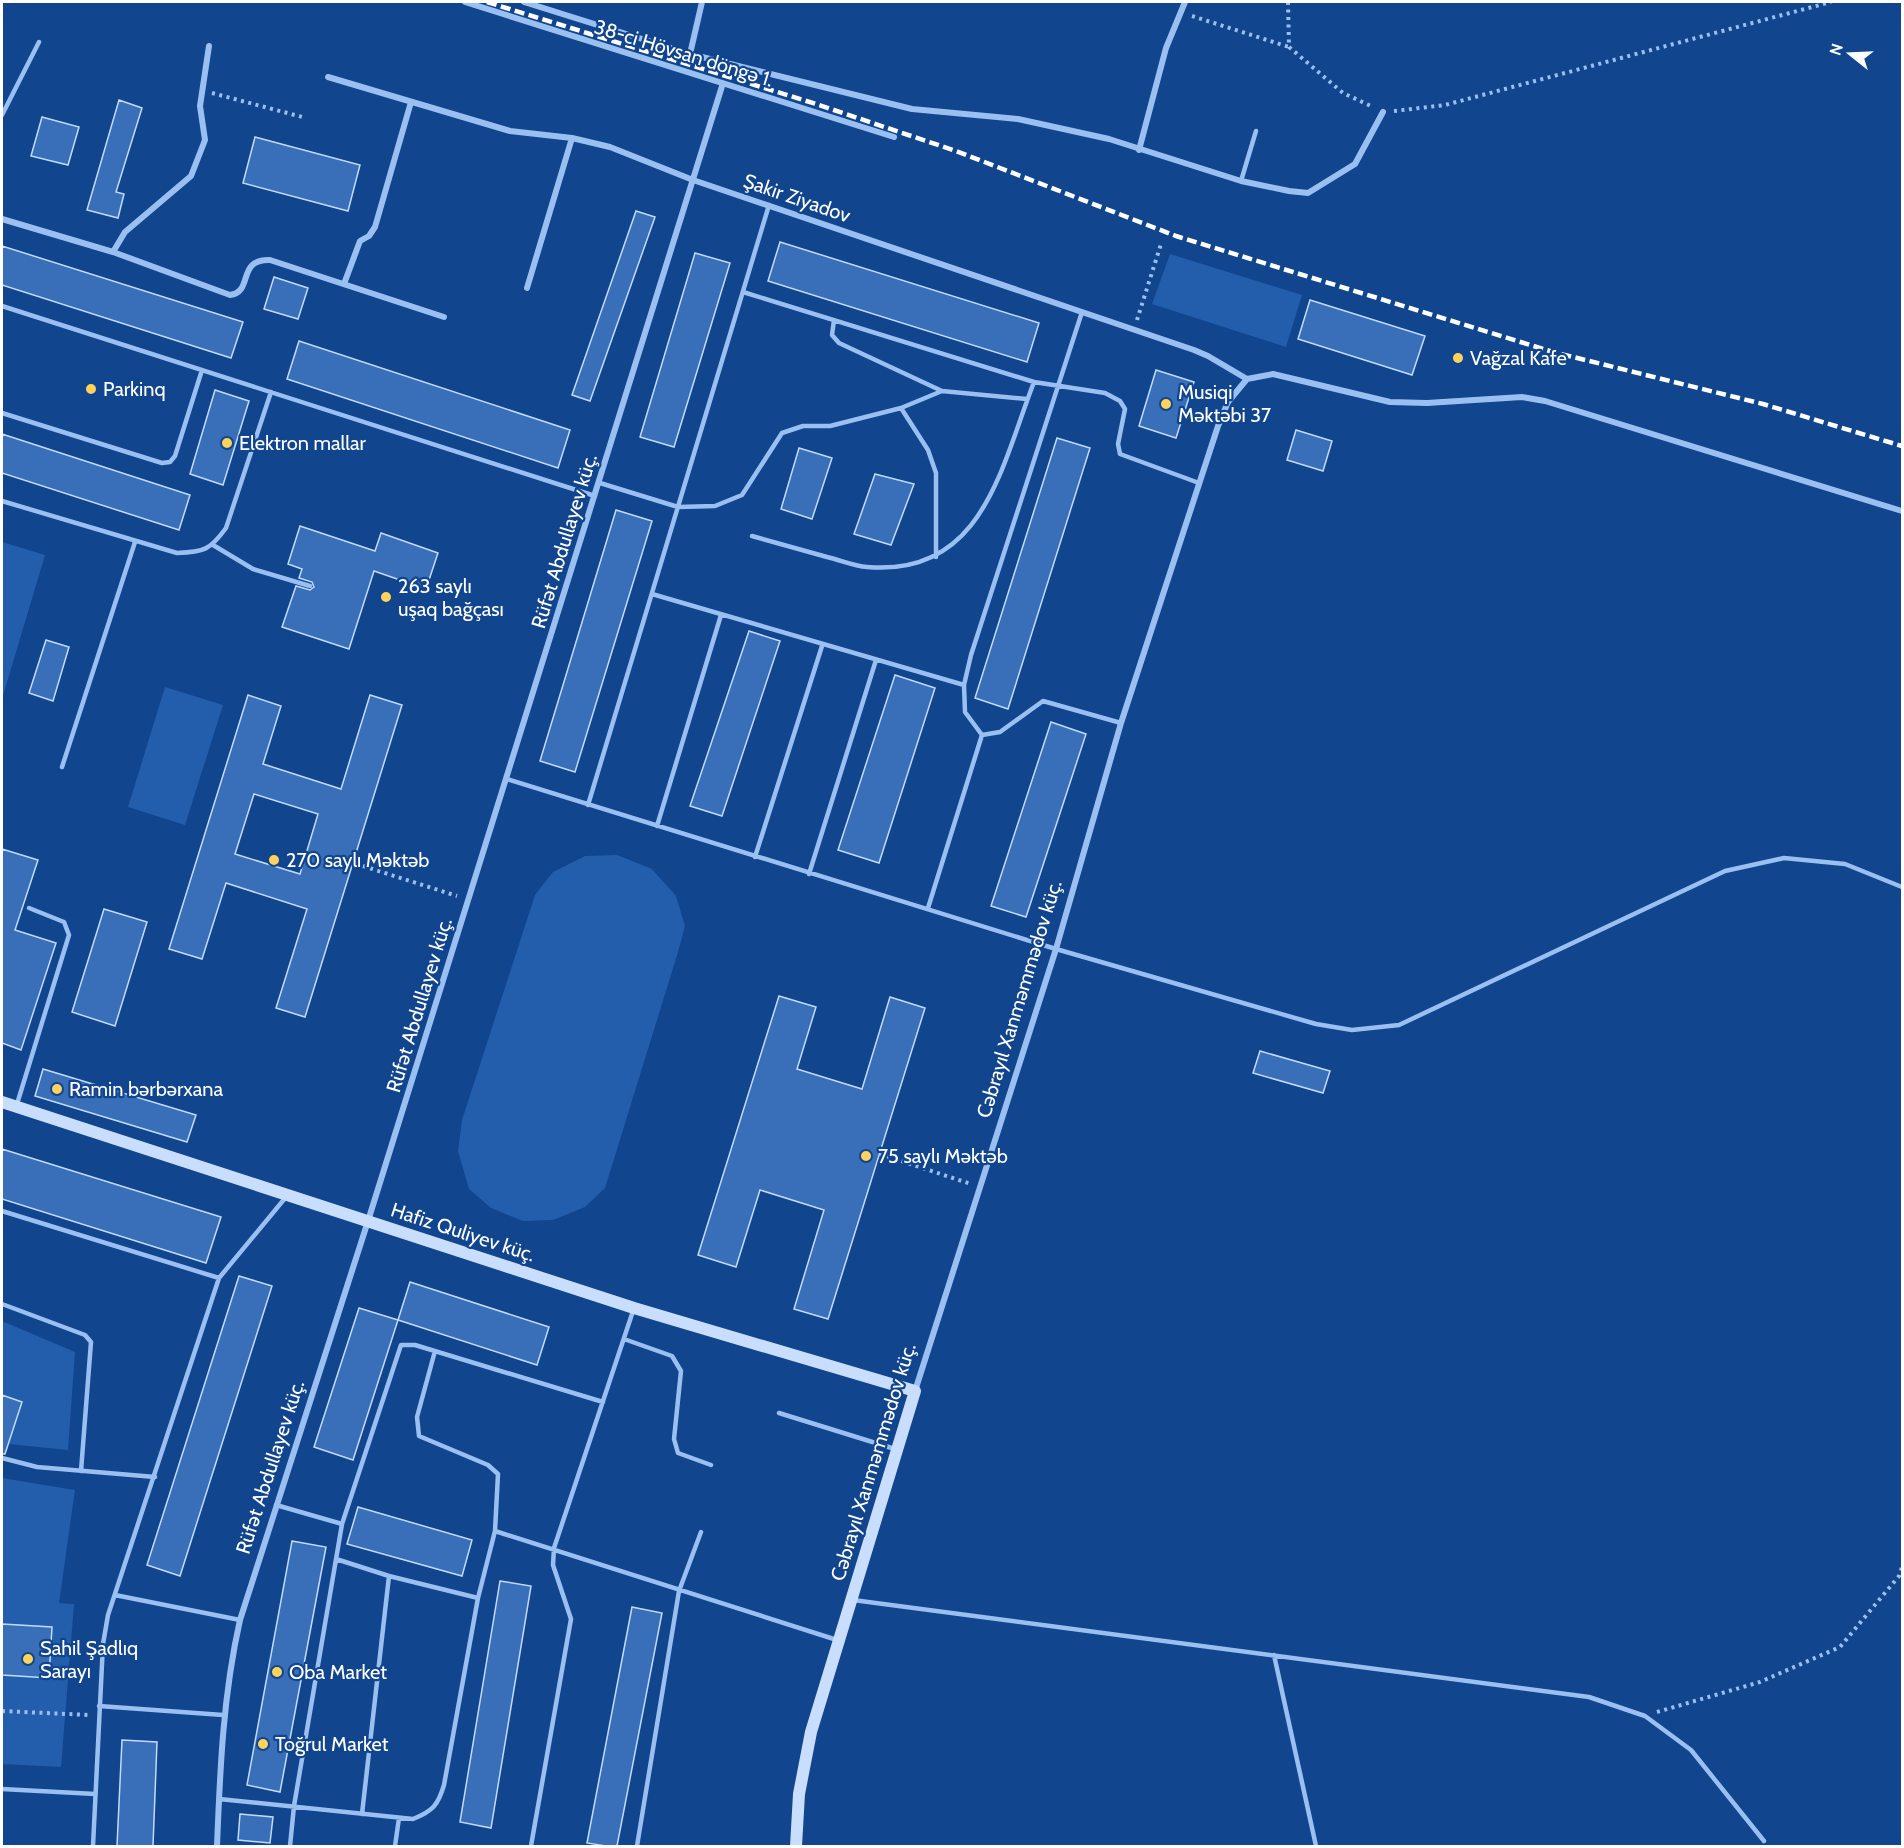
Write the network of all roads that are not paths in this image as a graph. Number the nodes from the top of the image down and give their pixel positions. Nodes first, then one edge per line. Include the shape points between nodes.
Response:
1 (465, 2) edge
2 (524, 2) edge
3 (702, 2) edge
4 (1185, 2) edge
5 (39, 42) dead end
6 (209, 46) dead end
7 (690, 54) junction
8 (328, 77) dead end
9 (723, 83) junction
10 (411, 102) junction
11 (1383, 112) road end
12 (2, 115) edge
13 (1256, 131) dead end
14 (894, 137) dead end
15 (572, 138) junction
16 (1140, 150) junction
17 (693, 180) junction
18 (1241, 181) junction
19 (769, 205) junction
20 (2, 219) edge
21 (113, 252) junction
22 (344, 284) junction
23 (527, 288) dead end
24 (743, 292) junction
25 (2, 306) edge
26 (1082, 312) junction
27 (444, 317) dead end
28 (834, 320) junction
29 (202, 370) junction
30 (1247, 379) junction
31 (1034, 382) junction
32 (1060, 386) junction
33 (942, 391) junction
34 (271, 392) junction
35 (1027, 399) junction
36 (901, 408) junction
37 (2, 413) edge
38 (600, 483) junction
39 (1199, 483) junction
40 (595, 496) junction
41 (2, 501) edge
42 (678, 507) junction
43 (1902, 511) edge
44 (752, 536) dead end
45 (135, 542) junction
46 (213, 545) junction
47 (936, 557) junction
48 (310, 586) dead end
49 (652, 594) junction
50 (721, 615) junction
51 (822, 646) junction
52 (876, 660) junction
53 (964, 685) junction
54 (1121, 723) junction
55 (982, 735) junction
56 (62, 767) dead end
57 (507, 779) junction
58 (588, 805) junction
59 (657, 826) junction
60 (755, 857) junction
61 (810, 873) junction
62 (1902, 887) edge
63 (29, 908) dead end
64 (928, 909) junction
65 (1056, 949) junction
66 (2, 1102) edge
67 (16, 1107) junction
68 (288, 1195) junction
69 (2, 1211) edge
70 (368, 1221) junction
71 (219, 1278) junction
72 (2, 1304) edge
73 (634, 1308) junction
74 (624, 1339) junction
75 (435, 1351) junction
76 (915, 1391) junction
77 (603, 1402) junction
78 (779, 1413) dead end
79 (898, 1449) junction
80 (2, 1458) edge
81 (711, 1465) dead end
82 (81, 1471) junction
83 (155, 1477) junction
84 (274, 1505) junction
85 (342, 1524) junction
86 (495, 1531) junction
87 (701, 1532) dead end
88 (554, 1548) junction
89 (336, 1559) junction
90 (389, 1576) junction
91 (679, 1591) junction
92 (114, 1595) junction
93 (478, 1598) junction
94 (850, 1599) junction
95 (240, 1620) junction
96 (837, 1640) junction
97 (1274, 1655) junction
98 (99, 1706) junction
99 (223, 1715) junction
100 (2, 1789) edge
101 (95, 1794) junction
102 (219, 1799) junction
103 (294, 1806) junction
104 (362, 1814) junction
105 (399, 1818) junction
106 (1764, 1841) dead end
107 (93, 1846) edge
108 (217, 1846) edge
109 (290, 1846) edge
110 (395, 1846) edge
111 (531, 1846) edge
112 (637, 1846) edge
113 (796, 1846) edge
114 (1316, 1846) edge

1 - 9 street, 38-ci Hövsan döngə 1.
2 - 7 street
3 - 7 street
4 - 16 street via 1166,48
5 - 12 lane
6 - 21 street via 200,106 206,140 194,170 125,232
7 - 16 street via 912,110 1018,119 1109,139
8 - 10 street, Şakir Ziyadov
9 - 14 street, 38-ci Hövsan döngə 1.
9 - 17 street, Rüfət Abdullayev küç.
10 - 15 street, Şakir Ziyadov via 510,131
10 - 22 street via 375,227 369,237 360,241
11 - 18 street via 1355,164 1308,193
13 - 18 lane
15 - 17 street, Şakir Ziyadov via 610,147
15 - 23 street
16 - 18 street
17 - 19 street, Şakir Ziyadov
17 - 38 street, Rüfət Abdullayev küç.
19 - 24 lane
19 - 26 street, Şakir Ziyadov
20 - 21 street
21 - 22 street via 230,295 241,289 250,264 258,260 270,260
22 - 27 street
24 - 28 lane
24 - 42 lane
25 - 29 lane
26 - 30 street, Şakir Ziyadov via 1208,356
26 - 32 lane
28 - 31 lane
28 - 33 lane via 832,335 839,344
29 - 34 lane
29 - 37 lane via 170,462 162,463
30 - 39 street, Cəbrayıl Xanməmmədov küç. via 1228,402
30 - 43 street via 1273,374 1390,402 1522,397 1545,401
31 - 32 lane
31 - 35 lane
32 - 39 lane via 1105,393 1120,401 1125,409 1118,444 1120,454
32 - 53 lane
33 - 35 lane
33 - 36 lane
34 - 40 lane
34 - 46 lane via 226,528
35 - 47 lane via 990,500 963,536
36 - 42 lane via 830,426 803,426 782,433 742,495 716,506
36 - 47 lane via 928,450 936,473
38 - 40 street, Rüfət Abdullayev küç.
38 - 42 lane
39 - 54 street, Cəbrayıl Xanməmmədov küç.
40 - 57 street, Rüfət Abdullayev küç.
41 - 45 lane
42 - 49 lane
44 - 47 lane via 864,567 896,568
45 - 46 lane via 177,553 198,552
45 - 56 lane
46 - 48 lane via 253,569
49 - 50 lane
49 - 58 lane
50 - 51 lane
50 - 59 lane
51 - 52 lane
51 - 60 lane
52 - 53 lane
52 - 61 lane
53 - 55 lane via 965,712
54 - 55 lane via 1042,701 999,732
54 - 65 street, Cəbrayıl Xanməmmədov küç.
55 - 64 lane
57 - 58 lane
57 - 70 street, Rüfət Abdullayev küç.
58 - 59 lane
59 - 60 lane
60 - 61 lane
61 - 64 lane
62 - 65 lane via 1845,864 1784,858 1725,871 1399,1026 1352,1030 1316,1024
63 - 67 lane via 64,922 69,935
64 - 65 lane
65 - 76 street, Cəbrayıl Xanməmmədov küç.
66 - 67 street, Hafiz Quliyev küç.
67 - 68 street, Hafiz Quliyev küç.
68 - 70 street, Hafiz Quliyev küç.
68 - 71 lane
69 - 71 lane
70 - 73 street, Hafiz Quliyev küç.
70 - 84 street, Rüfət Abdullayev küç.
71 - 83 lane
72 - 82 lane via 84,1335 90,1342
73 - 74 lane
73 - 76 street, Hafiz Quliyev küç.
74 - 77 lane
74 - 81 lane via 672,1356 681,1371 674,1439 678,1453
75 - 77 lane
75 - 85 lane via 401,1345
75 - 86 lane via 417,1417 419,1436 488,1465 498,1474
76 - 79 street, Cəbrayıl Xanməmmədov küç.
77 - 88 lane
78 - 79 lane
79 - 94 street, Cəbrayıl Xanməmmədov küç.
80 - 82 lane via 37,1467
82 - 83 lane
83 - 92 lane
84 - 85 lane
84 - 95 street, Rüfət Abdullayev küç.
85 - 89 lane
86 - 88 lane
86 - 93 lane
87 - 91 lane
88 - 91 lane
88 - 111 lane via 553,1565 571,1619
89 - 90 lane
89 - 103 lane
90 - 93 lane
90 - 104 lane
91 - 96 lane
91 - 112 lane
92 - 95 lane
92 - 98 lane via 103,1644
93 - 105 lane via 438,1805 413,1820
94 - 96 street, Cəbrayıl Xanməmmədov küç.
94 - 97 lane
95 - 99 street, Rüfət Abdullayev küç.
96 - 113 street, Cəbrayıl Xanməmmədov küç. via 811,1732 799,1794
97 - 106 lane via 1589,1697 1645,1716 1691,1750
97 - 114 lane
98 - 99 lane
98 - 101 lane
99 - 102 street, Rüfət Abdullayev küç.
100 - 101 lane
101 - 107 lane
102 - 103 lane
102 - 108 street, Rüfət Abdullayev küç.
103 - 104 lane
103 - 109 lane
104 - 105 lane
105 - 110 lane

